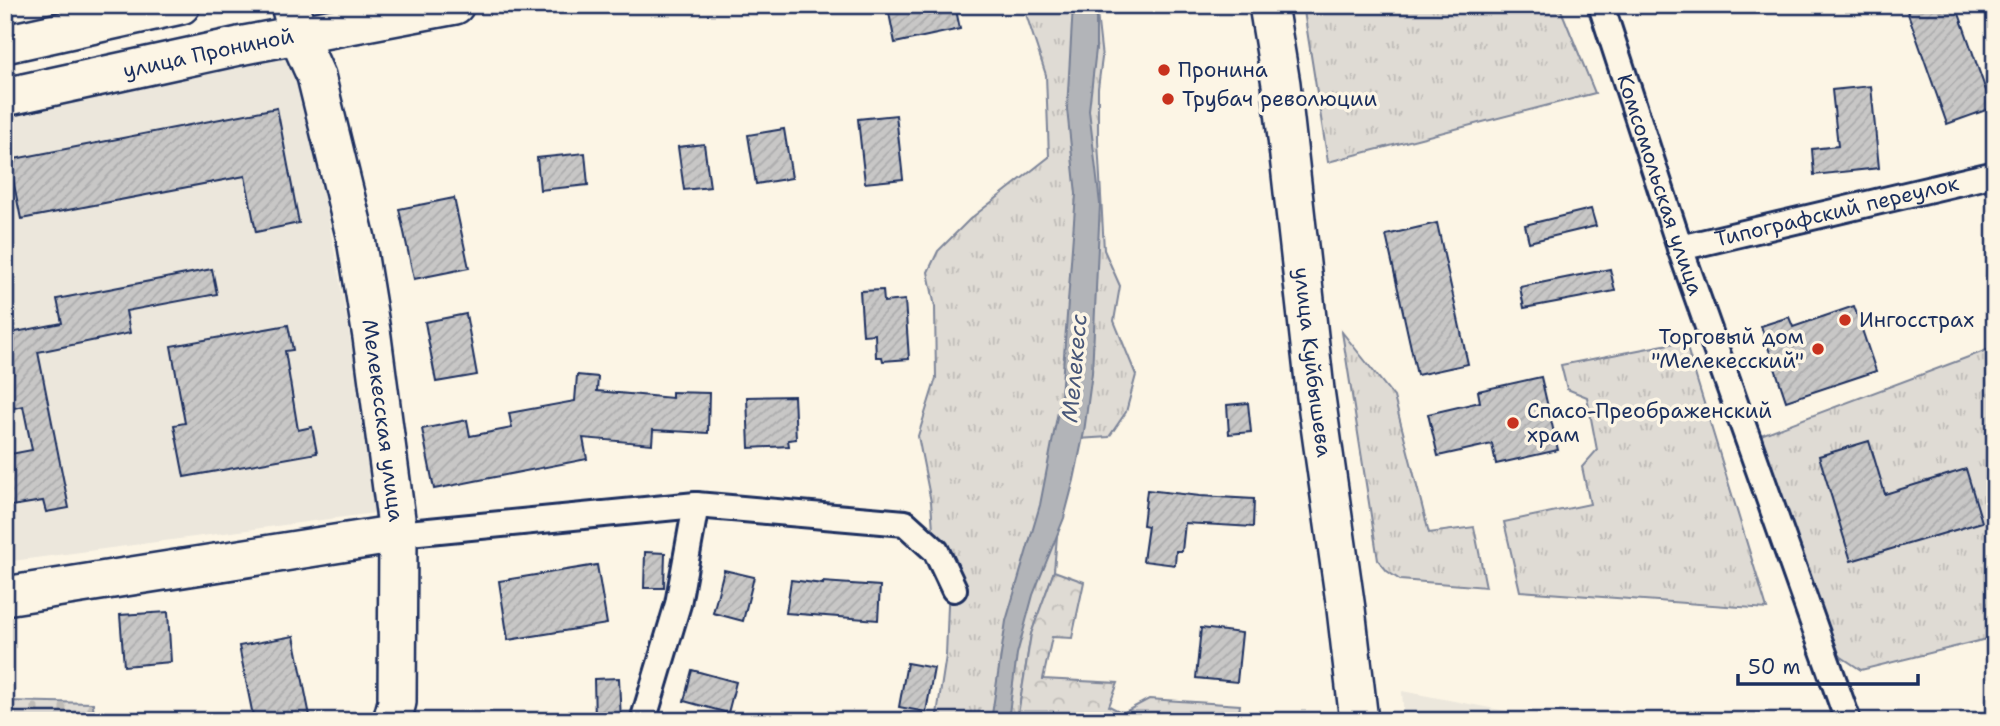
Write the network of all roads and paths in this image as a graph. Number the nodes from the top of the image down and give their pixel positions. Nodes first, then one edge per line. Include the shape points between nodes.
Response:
1 (181, 5) edge
2 (455, 5) edge
3 (1268, 5) edge
4 (1601, 5) edge
5 (294, 21) edge
6 (5, 44) edge
7 (5, 97) edge
8 (1995, 174) edge
9 (1680, 248) junction
10 (695, 505) junction
11 (398, 534) junction
12 (954, 589) dead end
13 (5, 596) edge
14 (391, 721) edge
15 (643, 721) edge
16 (1359, 721) edge
17 (1848, 721) edge

1 - 6 main road
2 - 5 main road, улица Прониной
3 - 16 main road, улица Куйбышева
4 - 9 street, Комсомольская улица
5 - 7 main road, улица Прониной via 239,46
5 - 11 main road, Мелекесская улица via 316,76 356,239
8 - 9 street, Типографский переулок
9 - 17 street, Комсомольская улица
10 - 11 street
10 - 12 street via 905,523 936,551
10 - 15 street via 678,604
11 - 13 main road, Мелекесская улица
11 - 14 main road via 397,702

